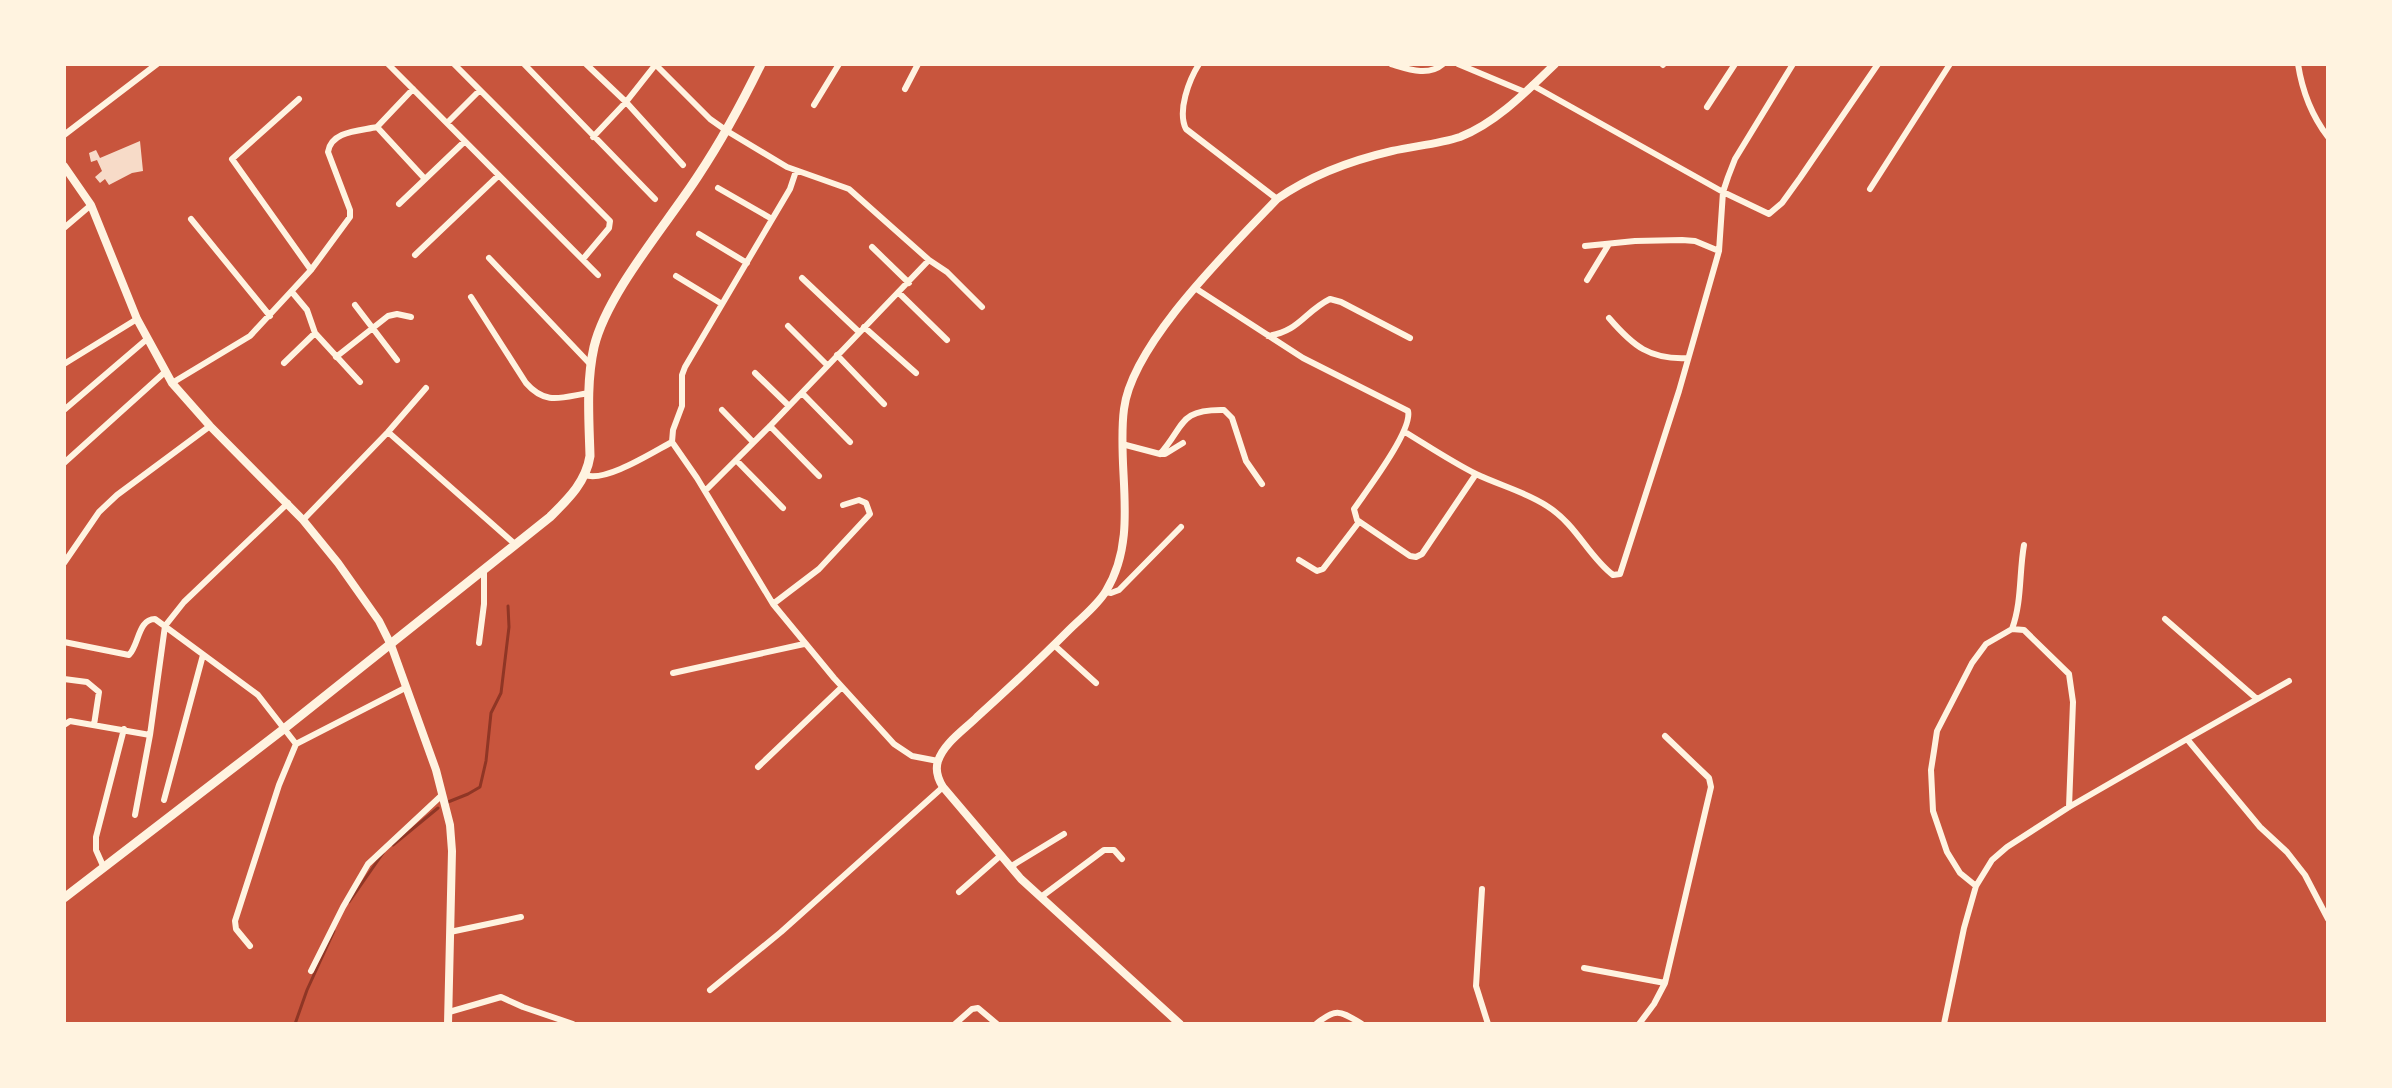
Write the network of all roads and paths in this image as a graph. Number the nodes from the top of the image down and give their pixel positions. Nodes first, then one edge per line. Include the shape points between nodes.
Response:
1 (157, 64) edge
2 (388, 64) edge
3 (454, 64) edge
4 (524, 64) edge
5 (586, 64) edge
6 (761, 64) edge
7 (839, 64) edge
8 (918, 64) edge
9 (1199, 64) edge
10 (1391, 64) edge
11 (1443, 64) edge
12 (1458, 64) edge
13 (1555, 64) edge
14 (1735, 64) edge
15 (1794, 64) edge
16 (1878, 64) edge
17 (1950, 64) edge
18 (2298, 64) edge
19 (656, 65) edge
20 (1413, 68) edge
21 (1532, 85) junction
22 (905, 88) dead end
23 (413, 89) junction
24 (480, 90) junction
25 (1525, 92) junction
26 (299, 99) dead end
27 (626, 102) junction
28 (814, 105) dead end
29 (1707, 107) dead end
30 (447, 123) junction
31 (376, 127) junction
32 (727, 130) junction
33 (64, 135) edge
34 (593, 137) junction
35 (2328, 137) edge
36 (464, 142) junction
37 (683, 165) dead end
38 (64, 166) edge
39 (796, 171) junction
40 (498, 176) junction
41 (425, 179) junction
42 (718, 188) dead end
43 (1870, 189) dead end
44 (1724, 192) junction
45 (655, 199) dead end
46 (1278, 199) junction
47 (399, 204) dead end
48 (91, 205) junction
49 (190, 219) dead end
50 (772, 219) junction
51 (64, 228) edge
52 (699, 234) dead end
53 (1609, 244) junction
54 (1585, 246) dead end
55 (872, 247) dead end
56 (1719, 251) junction
57 (415, 255) dead end
58 (489, 258) dead end
59 (583, 260) junction
60 (928, 260) junction
61 (747, 263) junction
62 (311, 270) junction
63 (598, 275) dead end
64 (676, 276) dead end
65 (802, 278) dead end
66 (1587, 280) dead end
67 (909, 283) junction
68 (1196, 288) junction
69 (292, 292) junction
70 (899, 293) junction
71 (471, 297) dead end
72 (722, 304) junction
73 (355, 305) dead end
74 (982, 307) dead end
75 (270, 316) junction
76 (411, 317) dead end
77 (1609, 318) dead end
78 (137, 319) junction
79 (788, 326) dead end
80 (372, 328) junction
81 (862, 329) junction
82 (315, 333) junction
83 (1267, 336) junction
84 (1410, 338) dead end
85 (147, 339) junction
86 (947, 340) dead end
87 (837, 355) junction
88 (336, 357) junction
89 (1688, 358) junction
90 (397, 360) dead end
91 (284, 363) dead end
92 (64, 364) edge
93 (591, 365) junction
94 (827, 365) junction
95 (165, 372) junction
96 (755, 373) dead end
97 (916, 373) dead end
98 (360, 382) dead end
99 (172, 383) junction
100 (426, 388) dead end
101 (589, 393) junction
102 (802, 393) junction
103 (885, 404) dead end
104 (789, 406) junction
105 (64, 410) edge
106 (722, 410) dead end
107 (210, 426) junction
108 (770, 426) junction
109 (388, 432) junction
110 (1405, 432) junction
111 (672, 442) junction
112 (753, 442) junction
113 (850, 442) dead end
114 (1183, 443) dead end
115 (1122, 444) junction
116 (1160, 454) junction
117 (736, 460) junction
118 (64, 463) edge
119 (1476, 474) junction
120 (585, 475) junction
121 (819, 476) dead end
122 (1262, 484) dead end
123 (705, 490) junction
124 (288, 503) junction
125 (843, 505) dead end
126 (783, 508) dead end
127 (303, 520) junction
128 (1359, 522) junction
129 (1181, 527) dead end
130 (516, 545) junction
131 (2024, 545) dead end
132 (1299, 560) dead end
133 (64, 563) edge
134 (484, 572) junction
135 (1106, 592) junction
136 (773, 604) junction
137 (2165, 619) dead end
138 (165, 626) junction
139 (2012, 628) junction
140 (64, 642) edge
141 (479, 643) dead end
142 (804, 644) junction
143 (391, 645) junction
144 (1054, 645) junction
145 (202, 655) junction
146 (673, 673) dead end
147 (64, 679) edge
148 (2289, 681) dead end
149 (1095, 683) dead end
150 (842, 687) junction
151 (405, 688) junction
152 (2257, 699) junction
153 (64, 724) edge
154 (94, 725) junction
155 (285, 728) junction
156 (124, 729) junction
157 (150, 735) junction
158 (1665, 736) dead end
159 (2187, 739) junction
160 (296, 744) junction
161 (938, 761) junction
162 (758, 767) dead end
163 (943, 787) junction
164 (442, 795) junction
165 (164, 800) dead end
166 (2069, 807) junction
167 (135, 815) dead end
168 (1064, 834) dead end
169 (1000, 856) junction
170 (1122, 859) dead end
171 (1010, 867) junction
172 (104, 868) junction
173 (1976, 886) junction
174 (1482, 889) dead end
175 (959, 892) dead end
176 (1041, 897) junction
177 (64, 898) edge
178 (521, 917) dead end
179 (2328, 919) edge
180 (450, 932) junction
181 (250, 946) dead end
182 (1584, 968) dead end
183 (311, 971) dead end
184 (1665, 983) junction
185 (710, 990) dead end
186 (449, 1012) junction
187 (448, 1023) edge
188 (573, 1023) edge
189 (955, 1023) edge
190 (997, 1023) edge
191 (1180, 1023) edge
192 (1316, 1023) edge
193 (1362, 1023) edge
194 (1488, 1023) edge
195 (1639, 1023) edge
196 (1944, 1023) edge

1 - 33 street
2 - 23 street
3 - 24 street
4 - 34 street
5 - 27 street
6 - 32 main road
7 - 28 street
8 - 22 street
9 - 46 street via 1183,112 1186,129
10 - 20 street
11 - 20 street via 1429,72
12 - 25 street
13 - 21 street
14 - 29 street
15 - 44 street via 1735,159
16 - 44 street via 1778,208 1765,214
17 - 43 street
18 - 35 street via 2307,99
19 - 27 street
19 - 32 street via 710,119
21 - 25 street
21 - 44 street
23 - 30 street
23 - 31 street
24 - 30 street
24 - 59 street via 610,221 606,233
25 - 46 street via 1493,118 1459,137 1389,152 1332,171
26 - 62 street via 232,159
27 - 34 street
27 - 37 street
30 - 36 street
31 - 41 street
31 - 62 street via 340,135 328,147 350,217
32 - 39 street
32 - 93 main road via 623,286 601,327
34 - 45 street
36 - 40 street
36 - 41 street
38 - 48 street
39 - 50 street
39 - 60 street via 849,189
40 - 57 street
40 - 59 street
41 - 47 street
42 - 50 street
44 - 56 street
46 - 68 street
48 - 51 street
48 - 78 street
49 - 75 street
50 - 61 street
52 - 61 street
53 - 54 street
53 - 56 street via 1689,241
53 - 66 street
55 - 67 street
56 - 89 street
58 - 93 street
59 - 63 street
60 - 67 street
60 - 74 street via 947,272
61 - 72 street
62 - 69 street
64 - 72 street
65 - 81 street
67 - 70 street
68 - 83 street
68 - 115 street via 1137,368 1124,407
69 - 75 street
69 - 82 street via 307,310
70 - 81 street
70 - 86 street
71 - 101 street via 536,393 547,399
72 - 111 street via 682,375 682,406
73 - 80 street
75 - 99 street via 238,344
76 - 80 street via 392,314
77 - 89 street via 1647,352 1669,359
78 - 85 street
78 - 92 street
79 - 94 street
80 - 88 street
80 - 90 street
81 - 87 street
81 - 97 street
82 - 88 street
82 - 91 street
83 - 84 street via 1294,328 1330,299
83 - 110 street via 1404,408 1410,417
85 - 95 street
85 - 105 street
87 - 94 street
87 - 103 street
88 - 98 street
89 - 119 street via 1620,574 1613,575 1605,569 1571,525 1546,505
93 - 101 main road
94 - 102 street
95 - 99 street
95 - 118 street
96 - 104 street
99 - 107 street
100 - 109 street
101 - 120 main road via 590,456
102 - 104 street
102 - 113 street
104 - 108 street
106 - 112 street
107 - 124 street
107 - 133 street via 117,495 99,512
108 - 112 street
108 - 121 street
109 - 127 street
109 - 130 street
110 - 119 street
110 - 128 street via 1354,508
111 - 120 street via 608,474 594,478
111 - 123 street
112 - 117 street
114 - 116 street
115 - 116 street
115 - 135 street via 1124,543
116 - 122 street via 1184,418 1224,410 1232,418 1246,461
117 - 123 street
117 - 126 street
119 - 128 street via 1422,554 1416,557
120 - 130 main road via 566,501
123 - 136 street
124 - 127 street
124 - 138 street via 184,602
125 - 136 street via 858,500 866,503 870,514 819,569
127 - 143 street via 356,586
128 - 132 street via 1323,569 1317,571
129 - 135 street via 1119,590
130 - 134 main road
131 - 139 street via 2018,612
134 - 141 street
134 - 143 main road
135 - 144 street
136 - 142 street
137 - 152 street
138 - 140 street via 155,619 145,622 129,655
138 - 145 street
138 - 157 street
139 - 166 street via 2024,630 2069,674 2073,702
139 - 173 street via 1986,644 1972,663 1937,731 1931,770 1933,811 1947,852 1960,873
142 - 146 street
142 - 150 street
143 - 151 street
143 - 155 main road
144 - 149 street
144 - 161 street via 950,742
145 - 155 street via 258,695
145 - 165 street
147 - 154 street via 87,682 99,692
148 - 152 street
150 - 161 street via 905,753
150 - 162 street
151 - 160 street
151 - 164 street
152 - 159 street
153 - 154 street via 70,721
154 - 156 street
155 - 160 street
155 - 172 main road
156 - 157 street
156 - 172 street via 96,837 96,850
157 - 167 street
158 - 184 street via 1708,778 1711,787
159 - 166 street
159 - 179 street via 2253,819 2287,852 2305,875
160 - 181 street via 235,921 236,929
161 - 163 street
163 - 169 street
163 - 185 street
164 - 180 street via 452,851
164 - 183 street via 368,864
166 - 173 street via 2007,847 1992,860
168 - 171 street
169 - 171 street
169 - 175 street
170 - 176 street via 1114,850 1104,850
171 - 176 street
172 - 177 main road
173 - 196 street
174 - 194 street via 1476,986
176 - 191 street
178 - 180 street
180 - 186 street
182 - 184 street
184 - 195 street
186 - 187 street
186 - 188 street via 501,997
189 - 190 street via 978,1008
192 - 193 street via 1333,1011 1340,1011

